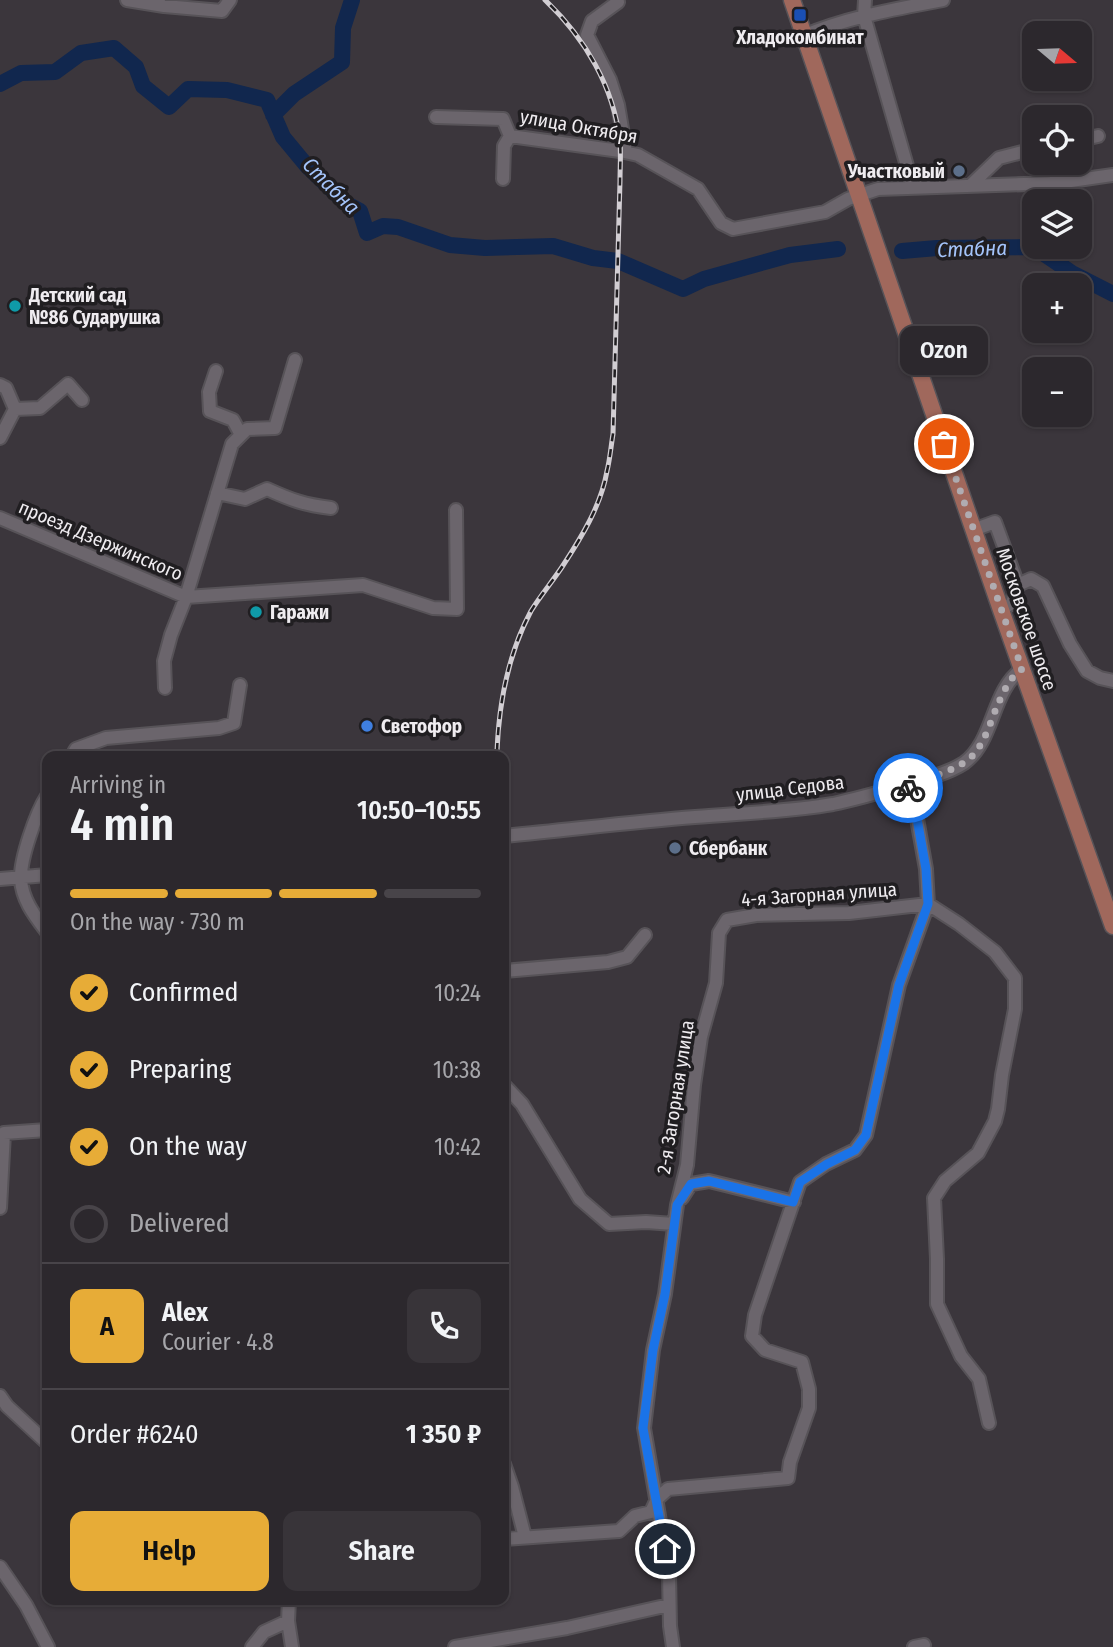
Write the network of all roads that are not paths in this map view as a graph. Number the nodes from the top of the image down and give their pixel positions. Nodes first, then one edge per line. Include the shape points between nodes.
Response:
1 (127, 0) edge
2 (230, 0) edge
3 (792, 0) edge
4 (865, 0) edge
5 (943, 0) edge
6 (618, 2) edge
7 (864, 16) junction
8 (803, 36) junction
9 (436, 117) dead end
10 (510, 136) junction
11 (1098, 136) dead end
12 (1092, 137) edge
13 (626, 152) junction
14 (1022, 152) edge
15 (1055, 175) edge
16 (1113, 175) edge
17 (503, 179) dead end
18 (1057, 183) junction
19 (971, 185) junction
20 (913, 187) junction
21 (861, 201) junction
22 (295, 359) dead end
23 (216, 371) dead end
24 (0, 385) edge
25 (82, 400) dead end
26 (15, 408) junction
27 (241, 435) junction
28 (0, 438) edge
29 (217, 493) junction
30 (331, 508) dead end
31 (456, 510) dead end
32 (0, 518) edge
33 (973, 530) junction
34 (1018, 585) junction
35 (186, 597) junction
36 (1001, 610) junction
37 (1022, 669) junction
38 (1113, 681) edge
39 (240, 685) dead end
40 (165, 688) dead end
41 (75, 751) edge
42 (907, 784) junction
43 (42, 804) edge
44 (509, 836) edge
45 (42, 875) edge
46 (21, 877) junction
47 (0, 879) edge
48 (928, 904) junction
49 (42, 926) edge
50 (1113, 926) edge
51 (719, 933) joint
52 (645, 935) dead end
53 (509, 971) edge
54 (509, 1090) edge
55 (42, 1130) edge
56 (793, 1202) junction
57 (677, 1205) junction
58 (0, 1208) edge
59 (674, 1224) junction
60 (0, 1396) edge
61 (989, 1423) dead end
62 (42, 1438) edge
63 (509, 1479) edge
64 (657, 1499) junction
65 (525, 1538) junction
66 (509, 1539) edge
67 (0, 1567) edge
68 (289, 1605) edge
69 (669, 1605) junction
70 (288, 1621) junction
71 (48, 1647) edge
72 (252, 1647) edge
73 (292, 1647) edge
74 (456, 1647) edge
75 (673, 1647) edge

1 - 2 street via 222,11
3 - 8 main road
4 - 7 street
5 - 7 street
6 - 13 street via 592,21 587,35 610,80
7 - 8 street
7 - 20 street
8 - 21 main road
9 - 10 street, улица Октября via 503,119
10 - 13 street, улица Октября
10 - 17 street via 504,146
11 - 12 street
13 - 21 street, улица Октября via 698,189 721,223 733,229
14 - 19 street via 999,158
15 - 18 street
16 - 18 street
18 - 19 street
19 - 20 street
20 - 21 street via 878,188
21 - 33 main road, Московское шоссе
22 - 27 street via 275,428 247,429
23 - 27 street via 209,392 210,411 233,421
24 - 26 street
25 - 26 street via 68,384 40,408
26 - 28 street
27 - 29 street via 232,444
29 - 30 street via 245,499 267,489 299,503
29 - 35 street
31 - 35 street via 457,609 433,608 363,586
32 - 35 street, проезд Дзержинского
33 - 34 street via 995,522
33 - 36 main road, Московское шоссе
34 - 36 street via 1012,603
34 - 38 street via 1031,579 1043,586 1087,671
35 - 40 street via 164,662
36 - 37 main road, Московское шоссе
37 - 42 street, улица Седова via 1013,675 974,754 960,766
37 - 50 main road, Московское шоссе
39 - 41 street via 234,723 106,738
42 - 44 street, улица Седова via 859,799 803,808
42 - 48 street via 926,869
43 - 46 street
45 - 46 street
46 - 47 street
46 - 49 street via 32,913
48 - 51 street, 4-я Загорная улица via 849,913 756,915 727,920
48 - 56 street via 899,985 866,1135 855,1150 800,1182
48 - 61 street via 995,952 1015,978 1015,1009 995,1121 978,1153 945,1181 934,1198 937,1304 961,1356 979,1379
51 - 57 street, 2-я Загорная улица via 716,983 701,1037 687,1166
52 - 53 street via 627,957 608,962
54 - 59 street via 580,1199 609,1224
55 - 58 street via 5,1133
56 - 57 street via 709,1181 691,1184
56 - 64 street via 752,1336 765,1350 802,1362 809,1389 788,1478 668,1489
57 - 59 street, 2-я Загорная улица
59 - 64 street, 2-я Загорная улица via 643,1428
60 - 62 street
63 - 65 street
64 - 65 street via 651,1512 635,1516 619,1531
64 - 69 street, 2-я Загорная улица
65 - 66 street
67 - 71 street
68 - 70 street
69 - 74 street
69 - 75 street, 2-я Загорная улица
70 - 72 street via 264,1632
70 - 73 street

